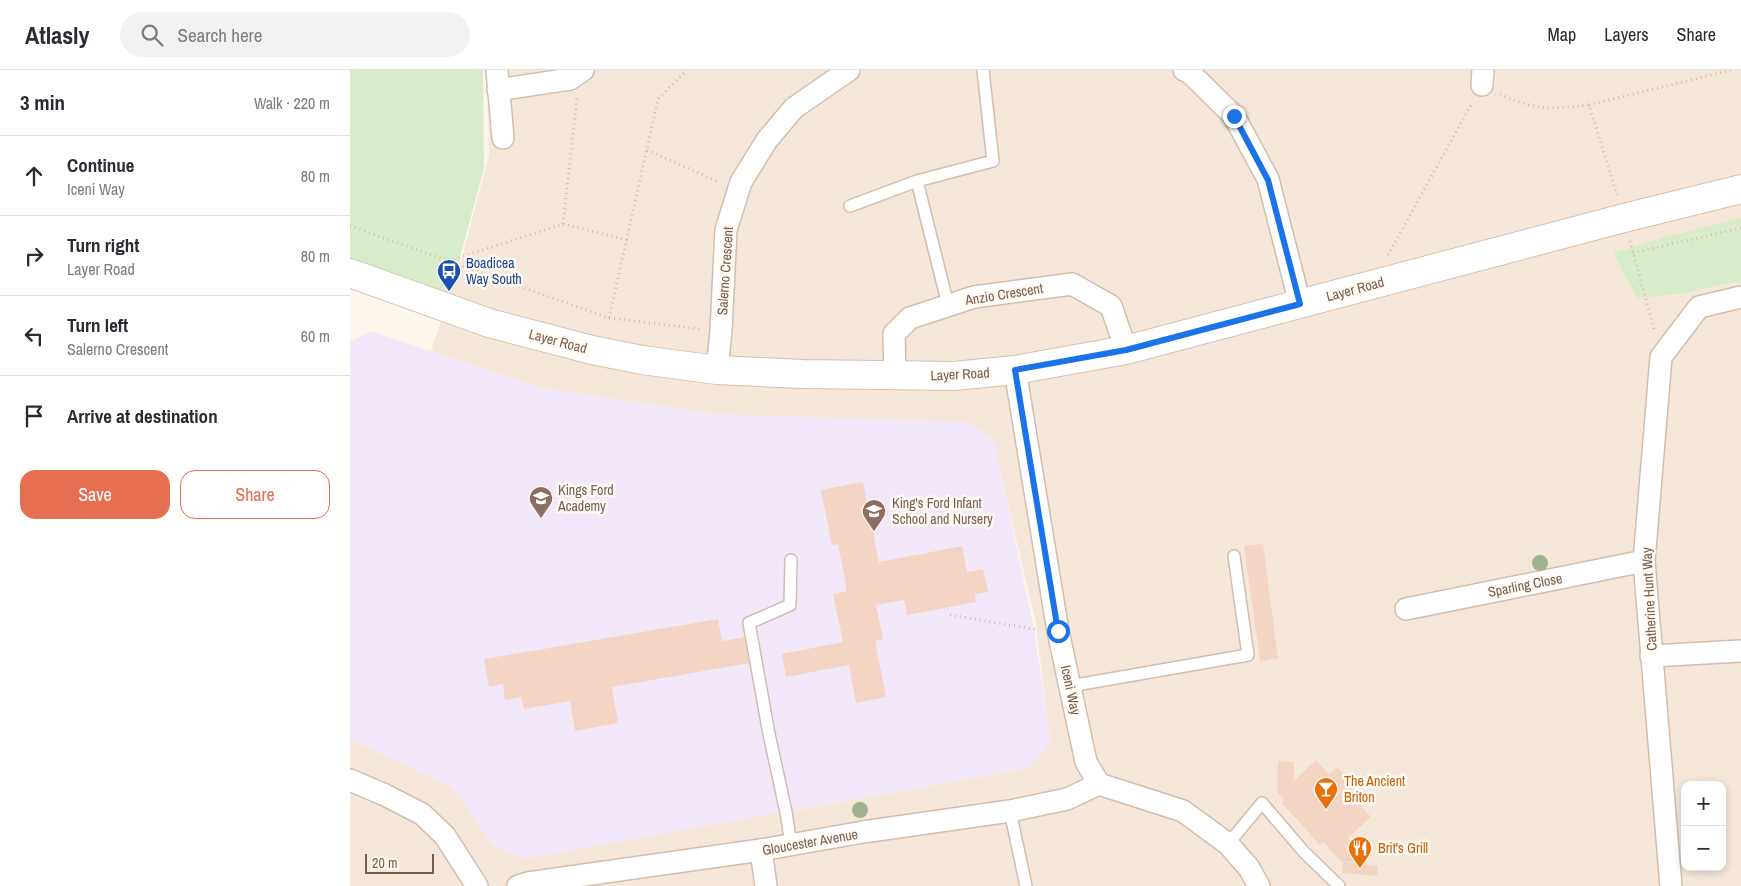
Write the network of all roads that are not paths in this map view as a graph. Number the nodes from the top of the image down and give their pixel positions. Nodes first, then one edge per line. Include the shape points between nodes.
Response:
1 (849, 70) edge
2 (983, 70) edge
3 (582, 71) edge
4 (1189, 71) edge
5 (498, 80) edge
6 (503, 138) dead end
7 (917, 181) junction
8 (1741, 189) edge
9 (850, 206) dead end
10 (350, 273) edge
11 (1741, 296) edge
12 (1300, 304) junction
13 (948, 306) junction
14 (1126, 350) junction
15 (717, 370) junction
16 (1015, 370) junction
17 (895, 376) junction
18 (1234, 556) dead end
19 (791, 560) dead end
20 (1644, 561) junction
21 (1406, 609) dead end
22 (1741, 651) edge
23 (1651, 656) junction
24 (1070, 686) junction
25 (350, 780) edge
26 (1099, 784) junction
27 (1010, 811) junction
28 (1228, 844) junction
29 (791, 845) junction
30 (761, 850) junction
31 (477, 886) edge
32 (518, 886) edge
33 (766, 886) edge
34 (1026, 886) edge
35 (1259, 886) edge
36 (1339, 886) edge
37 (1671, 886) edge

1 - 15 street, Salerno Crescent via 794,108 767,140 741,182 726,230
2 - 7 lane via 993,161
3 - 5 street via 570,79
4 - 12 street via 1234,116 1268,180
5 - 6 street
7 - 9 lane
7 - 13 lane
8 - 12 main road, Layer Road
10 - 15 main road, Layer Road via 489,322 592,350
11 - 20 street, Catherine Hunt Way via 1699,307 1661,357
12 - 14 main road, Layer Road
13 - 14 street, Anzio Crescent via 974,297 1072,284 1111,306
13 - 17 street, Anzio Crescent via 910,318 894,334
14 - 16 main road, Layer Road
15 - 17 main road, Layer Road
16 - 17 main road, Layer Road via 954,376
16 - 24 street, Iceni Way
18 - 24 lane via 1248,655
19 - 29 lane via 790,605 750,623
20 - 21 street, Sparling Close
20 - 23 street, Catherine Hunt Way
22 - 23 street
23 - 37 street, Catherine Hunt Way
24 - 26 street, Iceni Way via 1086,762
25 - 31 street via 422,814 446,836
26 - 27 street, Gloucester Avenue via 1067,799
26 - 28 street via 1183,811
27 - 29 street, Gloucester Avenue
27 - 34 lane
28 - 35 street via 1249,868
28 - 36 lane via 1262,803 1304,852
29 - 30 street, Gloucester Avenue
30 - 32 street, Gloucester Avenue
30 - 33 street

